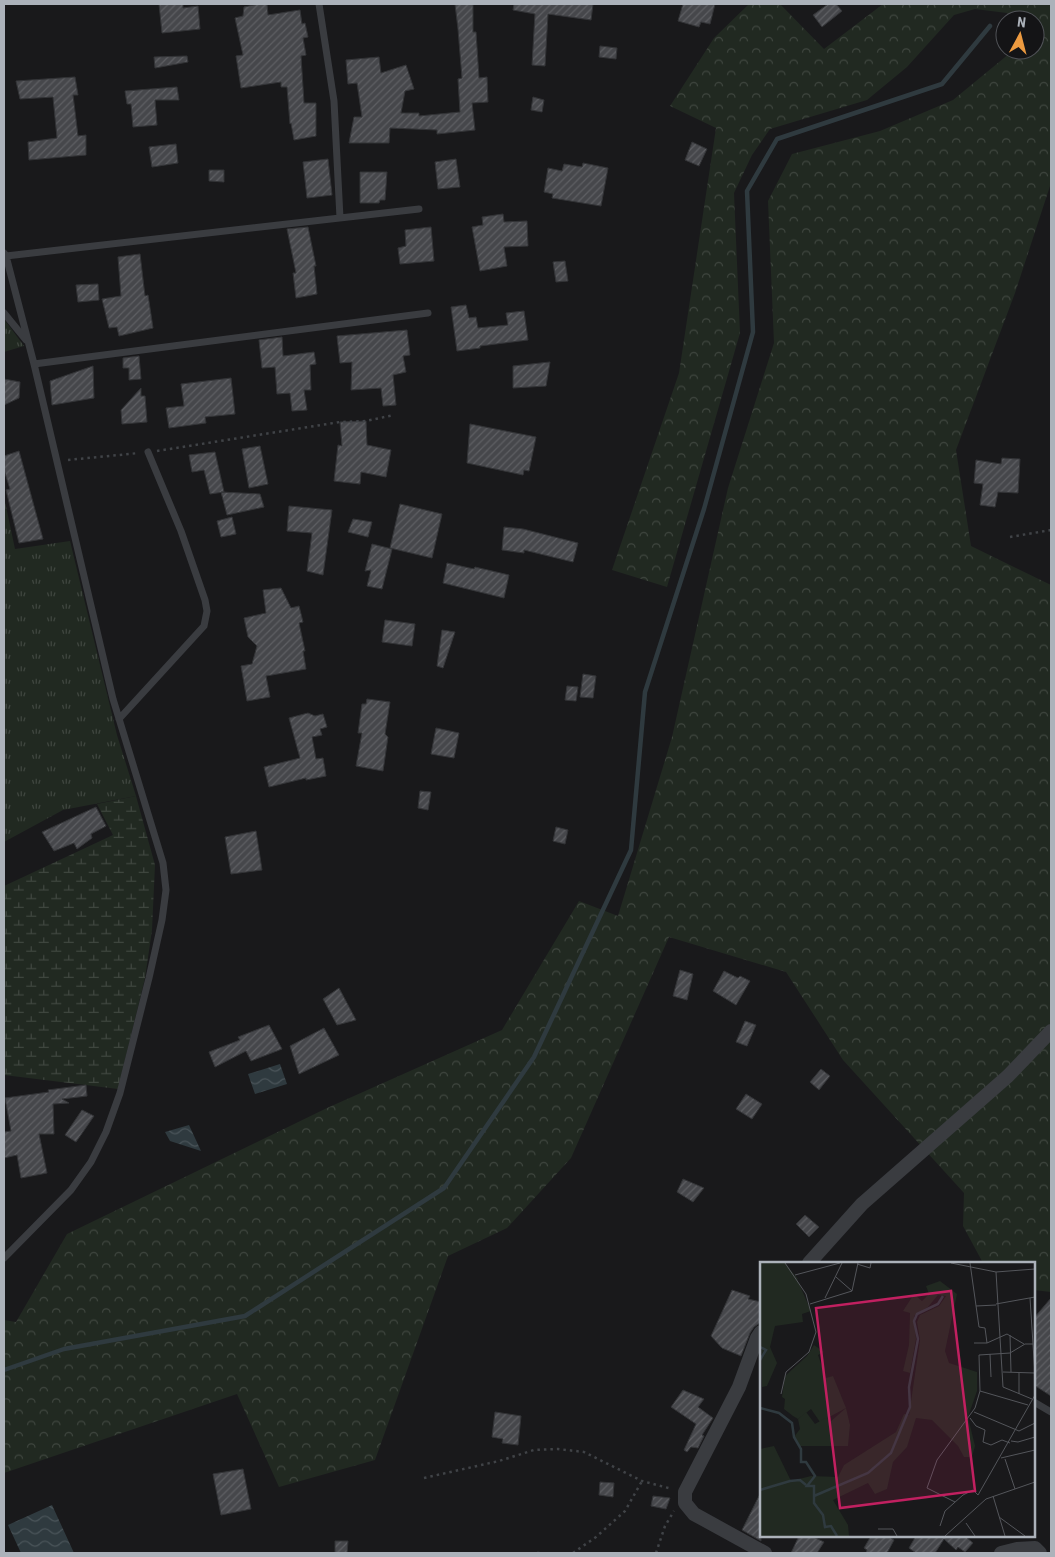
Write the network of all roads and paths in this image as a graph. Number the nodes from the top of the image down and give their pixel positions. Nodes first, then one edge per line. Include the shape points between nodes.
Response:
1 (319, 4) edge
2 (419, 209) dead end
3 (340, 218) junction
4 (5, 254) edge
5 (4, 313) edge
6 (428, 313) dead end
7 (28, 343) junction
8 (34, 364) junction
9 (394, 415) dead end
10 (148, 452) junction
11 (56, 461) junction
12 (1051, 530) edge
13 (1010, 537) dead end
14 (119, 719) junction
15 (1051, 1031) edge
16 (4, 1258) edge
17 (810, 1262) edge
18 (760, 1334) edge
19 (1035, 1403) edge
20 (1051, 1412) edge
21 (424, 1478) dead end
22 (642, 1481) junction
23 (685, 1492) junction
24 (537, 1553) edge
25 (543, 1553) edge
26 (573, 1553) edge
27 (656, 1553) edge
28 (765, 1553) edge
29 (1001, 1553) edge
30 (1040, 1553) edge

1 - 3 lane via 334,100
2 - 3 lane
3 - 4 lane
4 - 7 lane
5 - 7 lane
6 - 8 lane
7 - 8 lane
8 - 11 lane
9 - 10 path
10 - 11 path
10 - 14 lane via 182,531 207,611 204,626
11 - 14 lane
12 - 13 path
14 - 16 lane via 163,863 166,890 150,978 120,1093 91,1162 71,1190
15 - 17 street via 1008,1076 862,1204
18 - 23 street via 739,1387
19 - 20 lane
21 - 22 path via 534,1450 558,1449 584,1452
22 - 23 path
22 - 26 path via 625,1511
23 - 27 path via 665,1526
23 - 28 street via 685,1503 694,1514
24 - 25 path
29 - 30 street via 1035,1548

